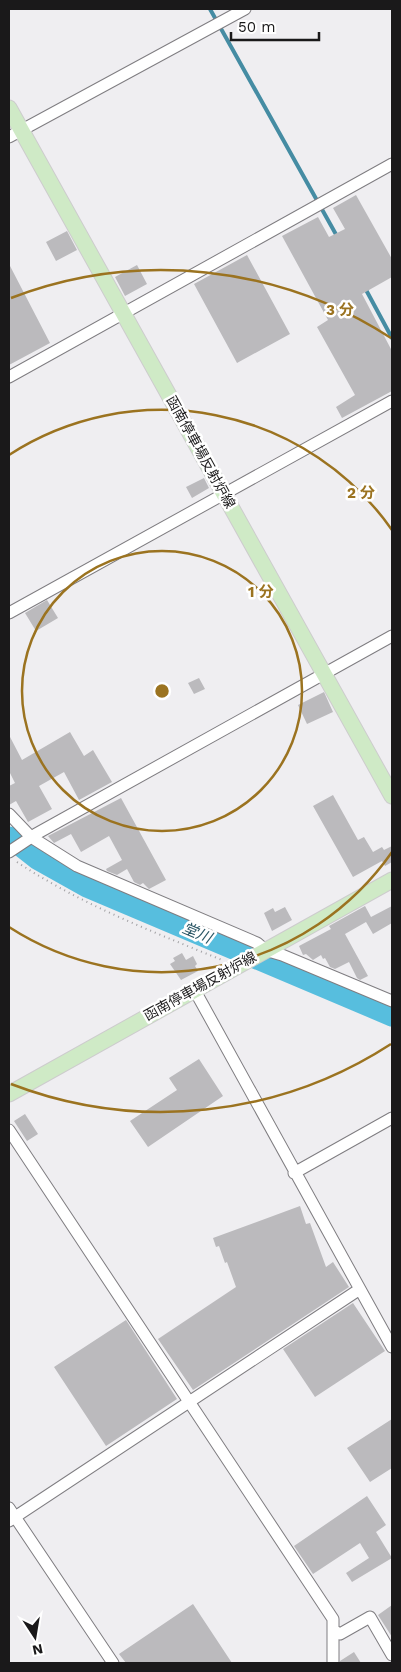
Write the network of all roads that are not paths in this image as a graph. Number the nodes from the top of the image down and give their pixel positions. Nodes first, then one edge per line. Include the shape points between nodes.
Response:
1 (245, 9) edge
2 (9, 108) edge
3 (15, 133) edge
4 (392, 164) edge
5 (124, 314) junction
6 (9, 377) edge
7 (392, 401) edge
8 (224, 494) junction
9 (9, 613) edge
10 (392, 636) edge
11 (324, 674) junction
12 (392, 796) edge
13 (9, 814) edge
14 (30, 838) junction
15 (11, 855) edge
16 (392, 880) edge
17 (265, 950) junction
18 (194, 989) junction
19 (392, 1001) edge
20 (9, 1094) edge
21 (392, 1118) edge
22 (9, 1130) edge
23 (294, 1172) junction
24 (360, 1289) junction
25 (392, 1347) edge
26 (188, 1402) junction
27 (11, 1515) edge
28 (333, 1630) junction
29 (392, 1655) edge
30 (113, 1663) edge
31 (333, 1663) edge

1 - 3 street
2 - 3 main road, 函南停車場反射炉線
3 - 5 main road, 函南停車場反射炉線
4 - 5 street
5 - 6 street
5 - 8 main road, 函南停車場反射炉線
7 - 8 street
8 - 9 street
8 - 11 main road, 函南停車場反射炉線
10 - 11 street
11 - 12 main road, 函南停車場反射炉線
11 - 14 street
13 - 14 street
14 - 15 street
14 - 17 street via 102,878 256,942
16 - 17 main road, 函南停車場反射炉線
17 - 18 main road, 函南停車場反射炉線
17 - 19 street
18 - 20 main road, 函南停車場反射炉線
18 - 23 street
21 - 23 street
22 - 26 street
23 - 24 street
24 - 25 street
24 - 26 street
26 - 27 street
26 - 28 street via 333,1619
27 - 30 street
28 - 29 street via 340,1634 370,1617
28 - 31 street

